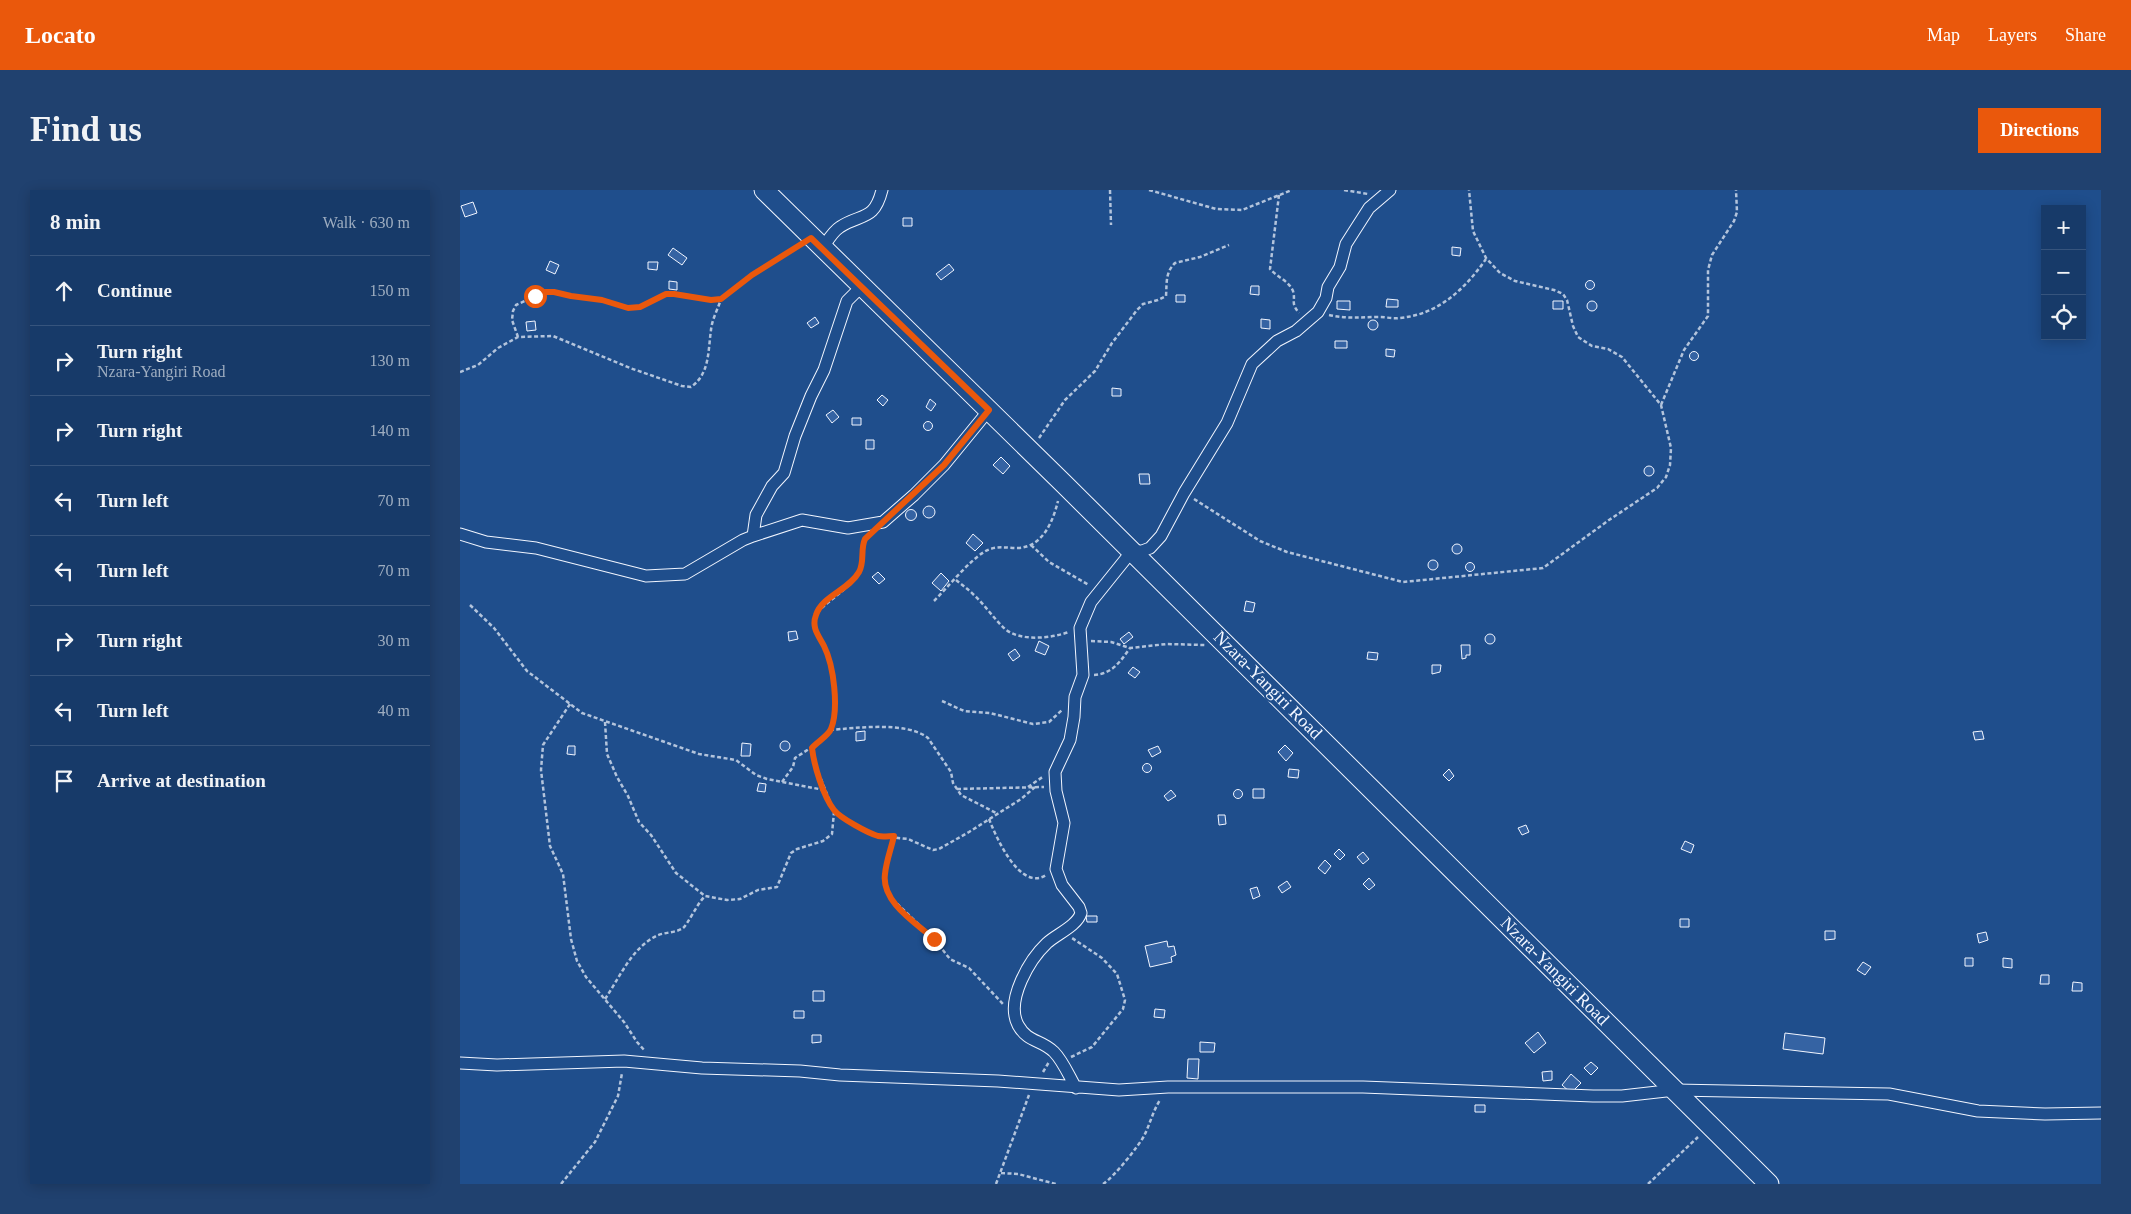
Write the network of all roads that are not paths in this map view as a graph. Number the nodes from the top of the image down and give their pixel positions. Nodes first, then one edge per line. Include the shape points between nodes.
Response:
1 (764, 190) edge
2 (882, 190) edge
3 (1386, 193) edge
4 (816, 243) junction
5 (862, 286) junction
6 (989, 410) junction
7 (460, 534) edge
8 (753, 536) junction
9 (1132, 551) junction
10 (460, 1063) edge
11 (1076, 1088) junction
12 (1675, 1090) junction
13 (2101, 1113) edge
14 (1769, 1184) edge

1 - 4 main road, Nzara-Yangiri Road
2 - 4 street via 875,208
3 - 9 street via 1369,208 1346,244 1340,267 1315,316 1276,341 1252,364 1226,423 1161,536 1150,548
4 - 5 main road, Nzara-Yangiri Road
5 - 6 main road, Nzara-Yangiri Road
5 - 8 street via 847,301 784,473 772,486 756,515
6 - 8 street via 944,465 883,522 848,528 802,520
6 - 9 main road, Nzara-Yangiri Road
7 - 8 street via 486,542 536,548 646,576 685,574
9 - 11 street via 1091,602 1080,633 1082,675 1075,697 1072,729 1055,772 1064,823 1056,869 1062,885 1081,913 1075,923 1046,944 1024,974 1016,996 1017,1022 1022,1030 1057,1057
9 - 12 main road, Nzara-Yangiri Road
10 - 11 street via 624,1061
11 - 12 street via 1362,1087 1592,1096
12 - 13 street via 1890,1094 1978,1111
12 - 14 main road, Nzara-Yangiri Road

